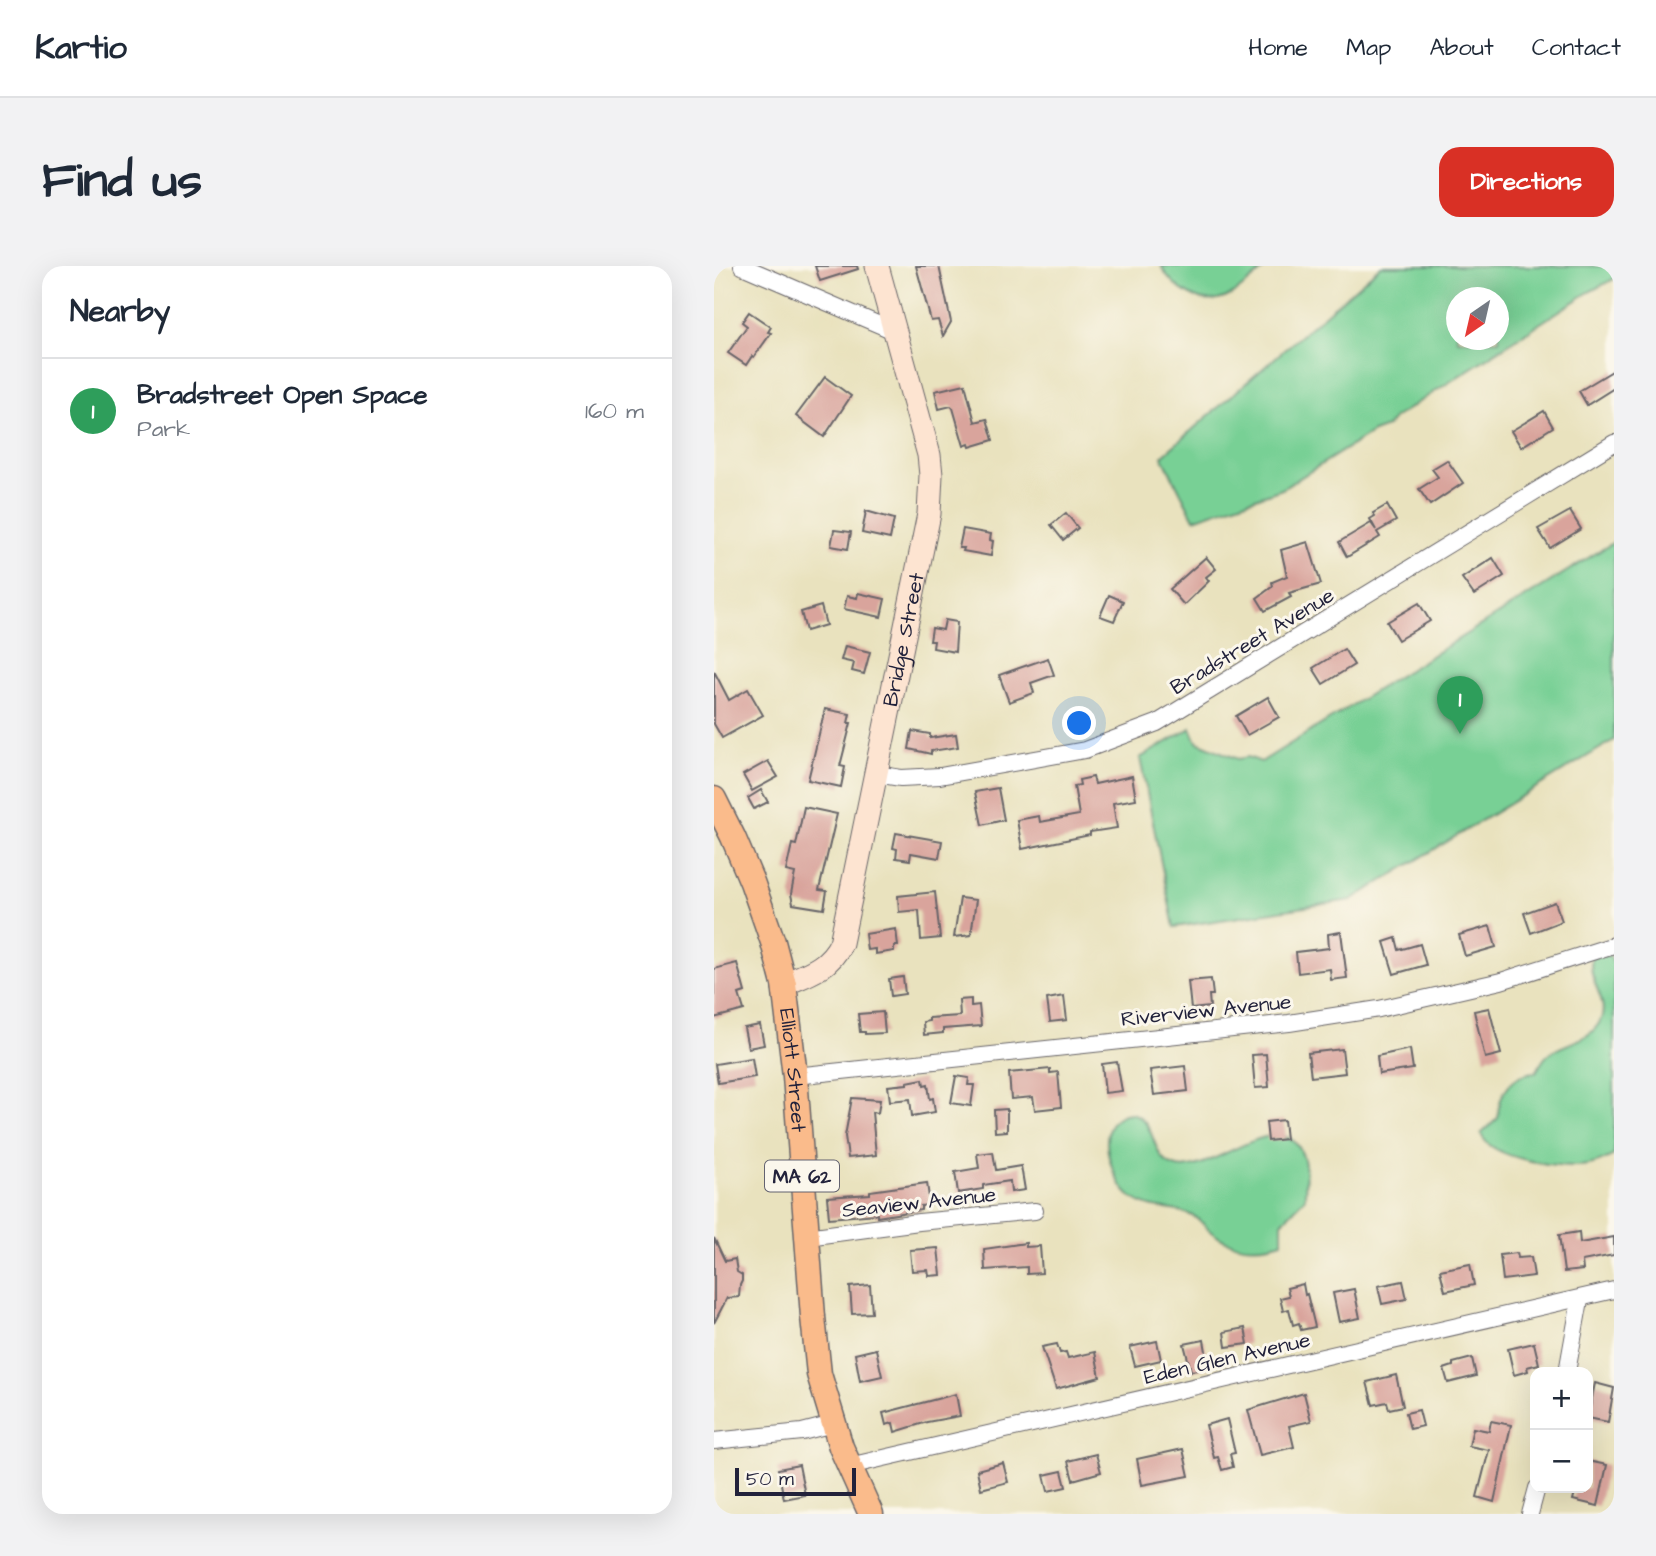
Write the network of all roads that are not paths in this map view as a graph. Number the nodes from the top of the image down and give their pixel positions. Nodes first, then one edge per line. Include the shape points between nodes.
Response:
1 (742, 266) edge
2 (877, 266) edge
3 (896, 332) junction
4 (1614, 443) edge
5 (876, 774) junction
6 (714, 799) edge
7 (1614, 945) edge
8 (784, 984) junction
9 (795, 1076) junction
10 (1035, 1211) dead end
11 (807, 1237) junction
12 (1614, 1290) edge
13 (1580, 1300) junction
14 (1568, 1367) edge
15 (833, 1424) junction
16 (714, 1441) edge
17 (849, 1466) junction
18 (1536, 1493) edge
19 (871, 1514) edge
20 (1530, 1514) edge

1 - 3 street
2 - 3 main road, Bridge Street
3 - 5 main road, Bridge Street via 925,436 931,495
4 - 5 street, Bradstreet Avenue via 1157,723 1072,753 940,776
5 - 8 main road, Bridge Street via 841,943 820,969
6 - 8 main road, Elliott Street / MA 62 via 752,882
7 - 9 street, Riverview Avenue via 1501,981 1379,1009 1289,1023
8 - 9 main road, Elliott Street / MA 62
9 - 11 main road, Elliott Street / MA 62
10 - 11 street, Seaview Avenue
11 - 15 main road, Elliott Street / MA 62 via 815,1348
12 - 13 street, Eden Glen Avenue
13 - 14 street
13 - 17 street, Eden Glen Avenue
15 - 16 street via 802,1432
15 - 17 main road, Elliott Street / MA 62
17 - 19 main road, Elliott Street / MA 62
18 - 20 street

